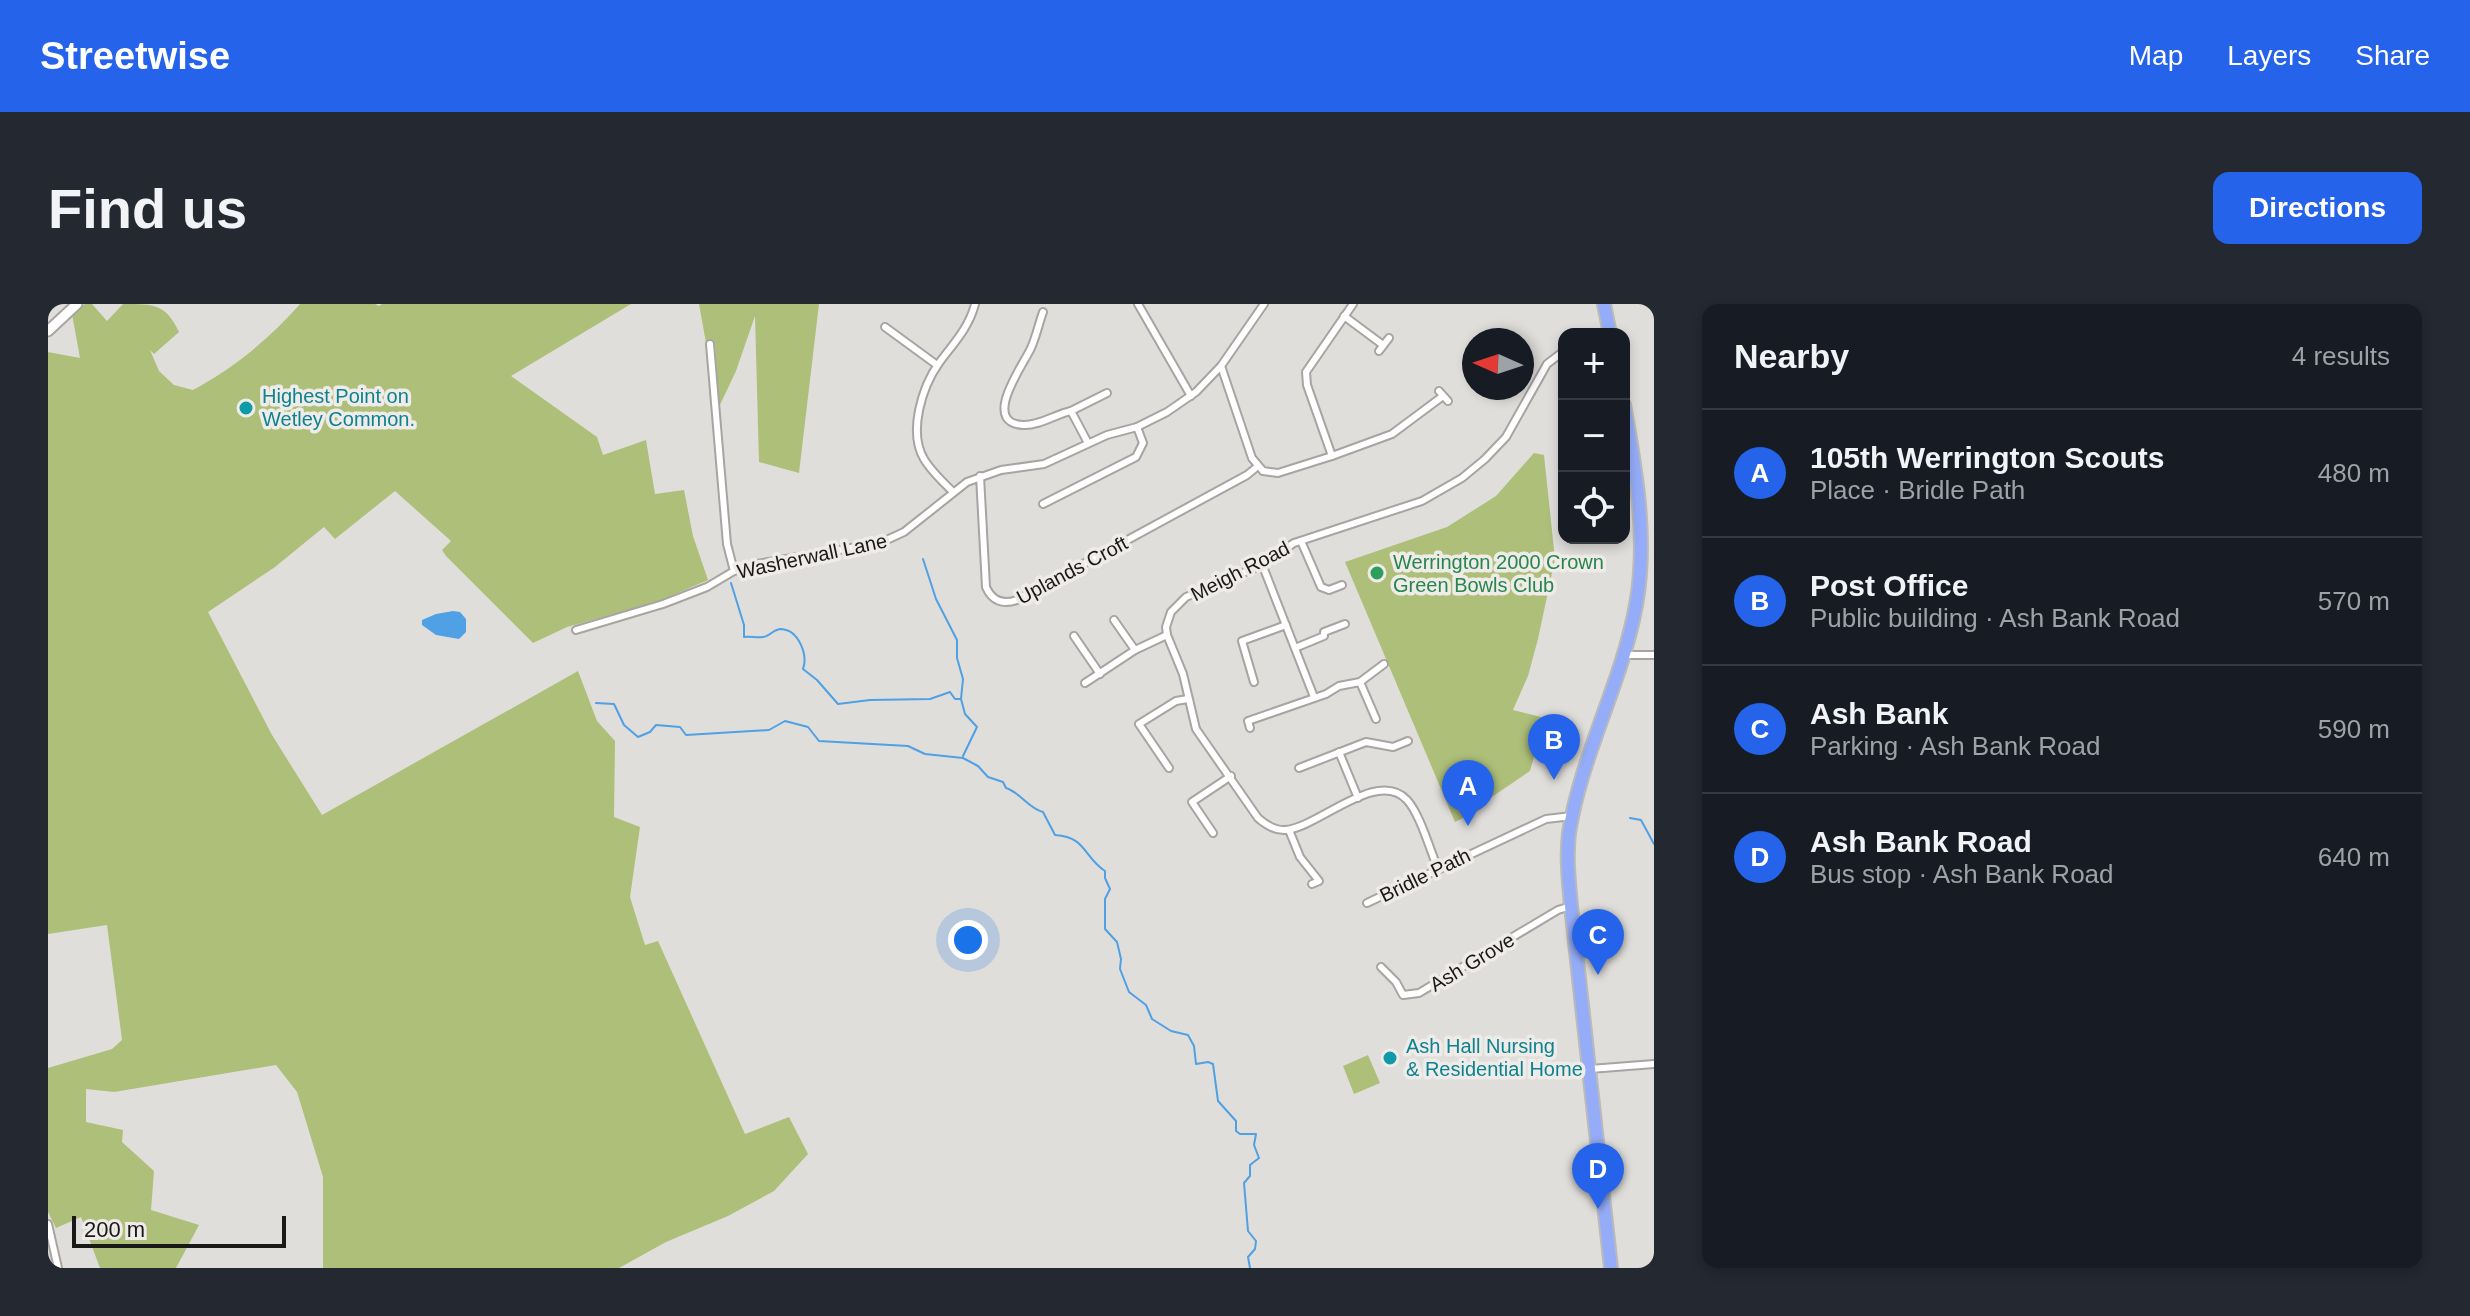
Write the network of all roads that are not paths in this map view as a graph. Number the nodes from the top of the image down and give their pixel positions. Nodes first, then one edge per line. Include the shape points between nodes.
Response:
1 (77, 304) edge
2 (975, 304) edge
3 (1138, 304) edge
4 (1264, 304) edge
5 (1353, 304) edge
6 (1604, 304) edge
7 (1043, 312) dead end
8 (1344, 316) junction
9 (885, 327) dead end
10 (1609, 328) edge
11 (48, 331) edge
12 (1389, 338) dead end
13 (710, 344) dead end
14 (1558, 356) edge
15 (937, 365) junction
16 (1221, 366) junction
17 (1107, 393) dead end
18 (1191, 396) junction
19 (1443, 396) dead end
20 (1071, 411) junction
21 (1137, 427) junction
22 (1088, 443) junction
23 (1630, 445) edge
24 (1332, 456) junction
25 (1258, 466) junction
26 (980, 476) junction
27 (953, 492) junction
28 (1043, 504) dead end
29 (1301, 541) junction
30 (1262, 564) junction
31 (734, 571) junction
32 (1342, 585) dead end
33 (1114, 620) dead end
34 (1345, 624) dead end
35 (1286, 625) junction
36 (576, 630) dead end
37 (1167, 635) junction
38 (1074, 636) dead end
39 (1295, 648) junction
40 (1135, 650) junction
41 (1623, 655) junction
42 (1654, 655) edge
43 (1384, 664) dead end
44 (1100, 674) junction
45 (1254, 682) dead end
46 (1360, 682) junction
47 (1085, 683) dead end
48 (1314, 697) junction
49 (1188, 699) junction
50 (1376, 719) dead end
51 (1250, 728) dead end
52 (1408, 741) dead end
53 (1339, 752) junction
54 (1169, 768) dead end
55 (1299, 768) dead end
56 (1231, 776) junction
57 (1358, 798) junction
58 (1572, 816) junction
59 (1289, 830) junction
60 (1213, 833) dead end
61 (1438, 869) junction
62 (1312, 884) dead end
63 (1367, 903) dead end
64 (1571, 906) junction
65 (1381, 967) dead end
66 (1654, 1064) edge
67 (1589, 1069) junction
68 (48, 1224) edge
69 (58, 1268) edge
70 (1611, 1268) edge

1 - 11 street
2 - 15 street via 968,325
3 - 18 street
4 - 16 street, Washerwall Lane
5 - 8 street
6 - 10 highway
7 - 20 street via 1005,396 1004,410 1024,425
8 - 12 street via 1381,348
8 - 24 street via 1305,376
9 - 15 street
13 - 31 street via 727,544
14 - 29 street, Meigh Road via 1547,364 1515,426 1462,478 1422,501
15 - 27 street via 925,391 917,438 927,463
16 - 18 street, Washerwall Lane
16 - 25 street
17 - 20 street
18 - 21 street, Washerwall Lane
19 - 24 street via 1392,434
20 - 22 street
21 - 22 street, Washerwall Lane
21 - 28 street via 1143,443 1136,457
22 - 26 street, Washerwall Lane via 1044,464
23 - 41 highway via 1641,556
24 - 25 street via 1278,473
25 - 26 street, Uplands Croft via 1099,557 1006,603 992,597 986,587
26 - 27 street, Washerwall Lane
27 - 31 street, Washerwall Lane via 904,532 880,543
29 - 30 street, Meigh Road
29 - 32 street via 1321,587
30 - 35 street
30 - 37 street, Meigh Road via 1182,600 1169,617
31 - 36 street, Washerwall Lane via 663,604
33 - 40 street
34 - 39 street
35 - 39 street
35 - 45 street via 1242,641
37 - 40 street
37 - 49 street
38 - 44 street
39 - 48 street
40 - 44 street
41 - 42 street
41 - 58 highway
43 - 46 street
44 - 47 street
46 - 48 street
46 - 50 street
48 - 51 street via 1248,721
49 - 54 street via 1139,724
49 - 56 street via 1196,729
52 - 53 street via 1393,747 1366,742
53 - 55 street
53 - 57 street
56 - 59 street via 1258,818
56 - 60 street via 1192,802
57 - 59 street
57 - 61 street via 1381,790 1404,797
58 - 61 street, Bridle Path via 1546,819
58 - 64 highway
59 - 62 street via 1300,857 1319,881
61 - 63 street, Bridle Path
64 - 65 street, Ash Grove via 1419,993 1403,995
64 - 67 highway
66 - 67 street
67 - 70 highway
68 - 69 street

